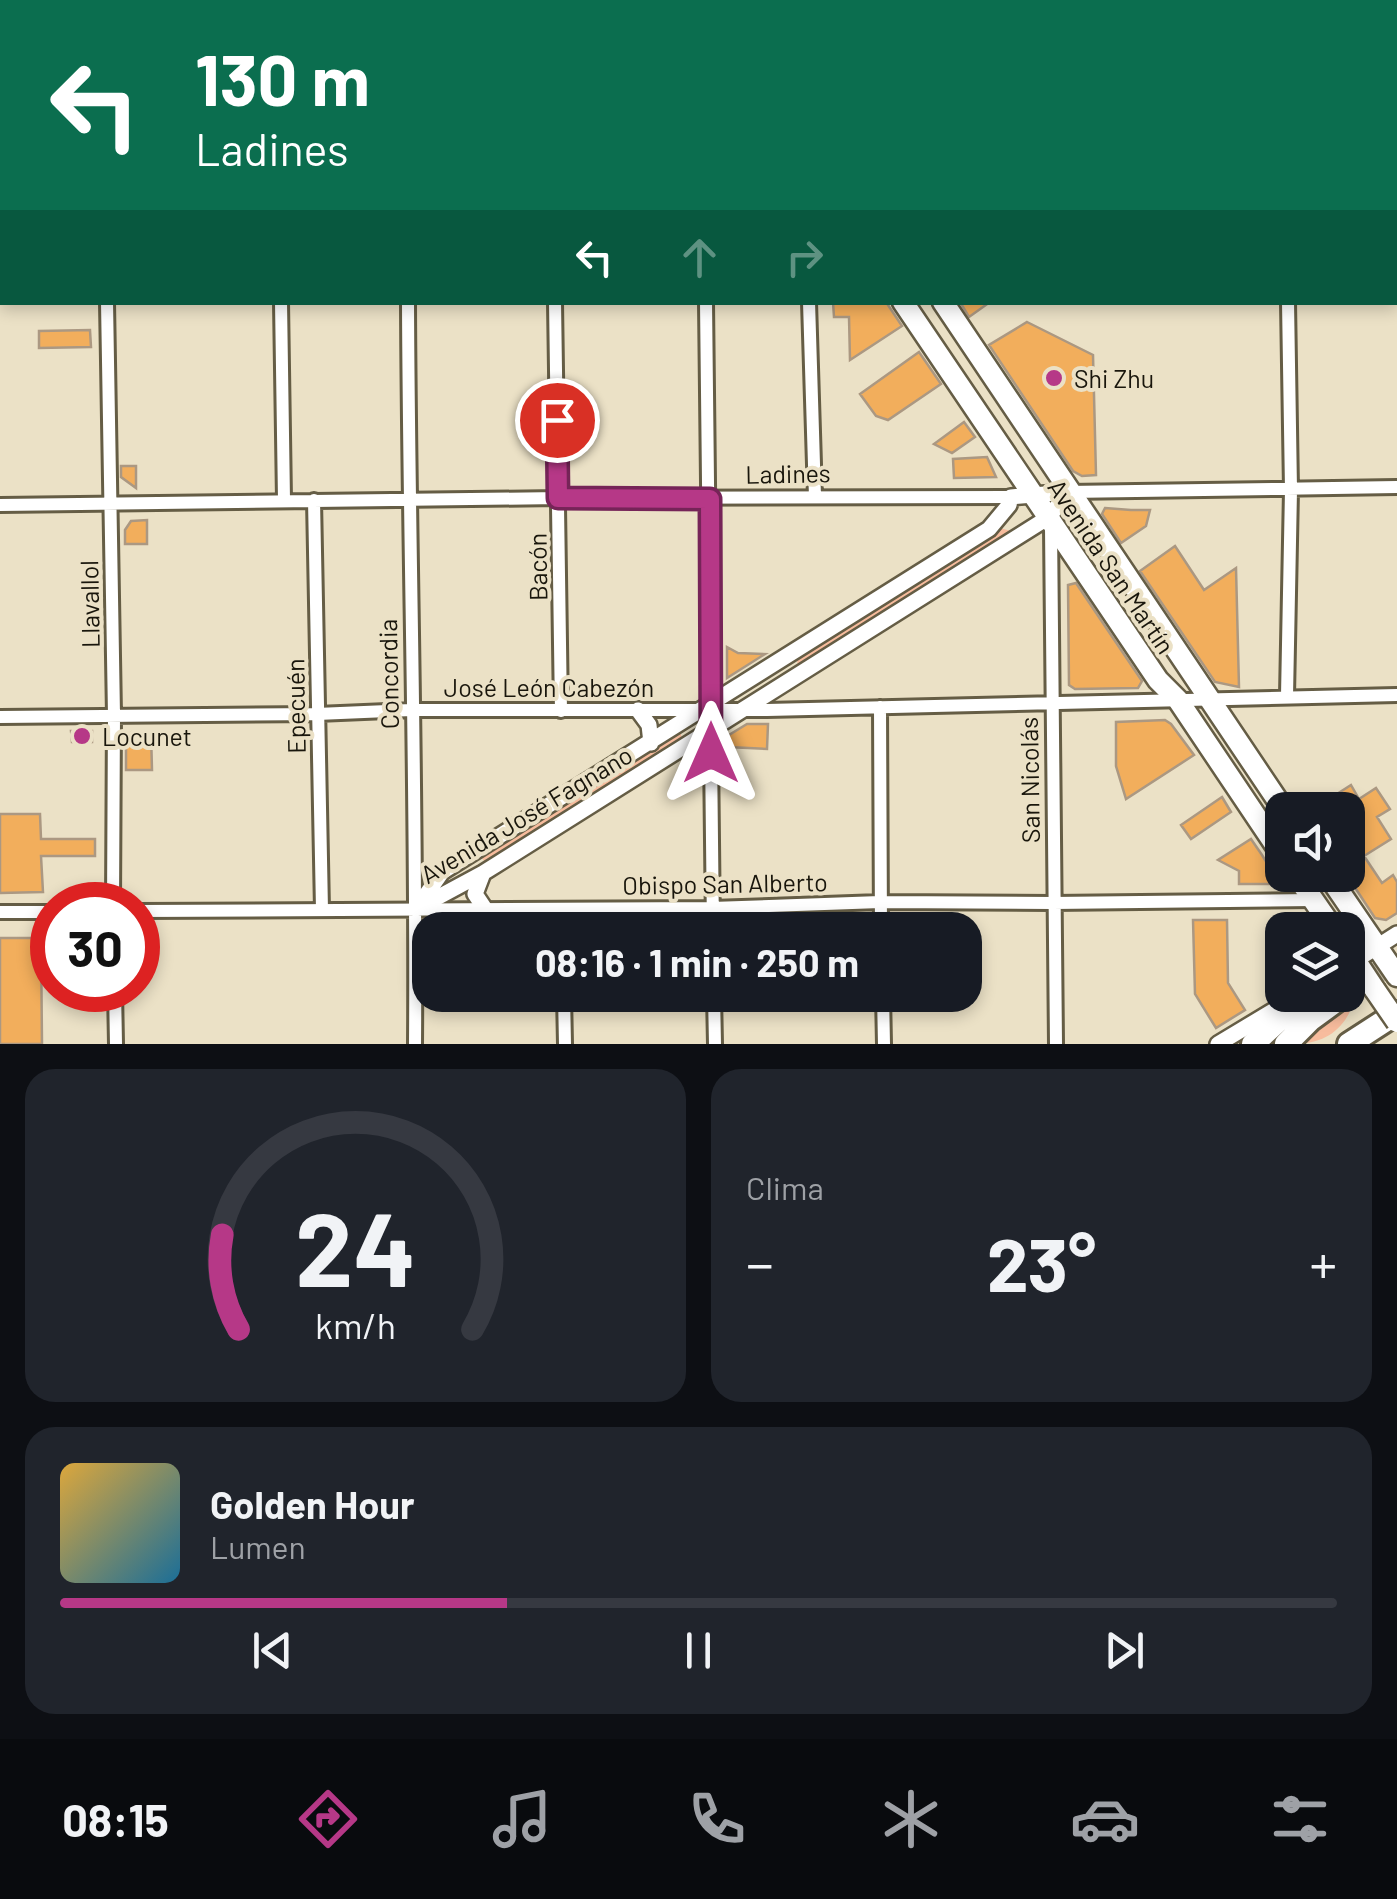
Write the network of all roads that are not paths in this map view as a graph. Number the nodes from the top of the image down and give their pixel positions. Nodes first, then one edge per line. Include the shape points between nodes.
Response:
1 (107, 305) edge
2 (280, 305) edge
3 (408, 305) edge
4 (555, 305) edge
5 (706, 305) edge
6 (809, 305) edge
7 (905, 305) edge
8 (945, 305) edge
9 (1288, 305) edge
10 (1397, 487) edge
11 (1290, 490) junction
12 (1068, 492) junction
13 (1022, 495) junction
14 (558, 498) junction
15 (816, 498) junction
16 (710, 499) junction
17 (284, 500) junction
18 (314, 500) junction
19 (409, 500) junction
20 (110, 504) junction
21 (0, 505) edge
22 (1048, 517) junction
23 (1397, 695) edge
24 (1287, 696) junction
25 (1208, 699) junction
26 (1178, 700) junction
27 (1050, 704) junction
28 (880, 707) junction
29 (709, 708) junction
30 (411, 710) junction
31 (638, 710) junction
32 (740, 710) junction
33 (561, 711) junction
34 (317, 714) junction
35 (114, 716) junction
36 (0, 717) edge
37 (712, 728) junction
38 (651, 742) junction
39 (1272, 792) edge
40 (1265, 830) edge
41 (470, 854) junction
42 (483, 873) junction
43 (113, 882) edge
44 (1308, 892) edge
45 (1340, 892) edge
46 (1313, 900) junction
47 (880, 902) junction
48 (1054, 904) junction
49 (712, 908) junction
50 (416, 909) junction
51 (485, 909) junction
52 (562, 909) joint
53 (322, 910) junction
54 (160, 911) edge
55 (0, 912) edge
56 (30, 912) edge
57 (712, 912) edge
58 (880, 912) edge
59 (1321, 912) edge
60 (1397, 934) edge
61 (1377, 947) junction
62 (1365, 952) edge
63 (1397, 976) edge
64 (1365, 978) edge
65 (115, 1012) edge
66 (564, 1012) edge
67 (715, 1012) edge
68 (883, 1012) edge
69 (1273, 1012) edge
70 (1285, 1012) edge
71 (1321, 1012) edge
72 (1397, 1013) edge
73 (1397, 1022) edge
74 (116, 1044) edge
75 (415, 1044) edge
76 (565, 1044) edge
77 (716, 1044) edge
78 (884, 1044) edge
79 (1056, 1044) edge
80 (1218, 1044) edge
81 (1252, 1044) edge
82 (1286, 1044) edge
83 (1349, 1044) edge

1 - 20 street, Llavallol
2 - 17 street
3 - 19 street, Concordia
4 - 14 street, Bacón
5 - 16 street
6 - 15 street
7 - 13 main road, Avenida San Martín
8 - 12 main road, Avenida San Martín
9 - 11 street
10 - 11 street, Ladines
11 - 12 street, Ladines
11 - 24 street
12 - 13 street, Ladines
12 - 22 street, Avenida José Fagnano
12 - 25 main road, Avenida San Martín
13 - 15 street, Ladines
13 - 22 main road, Avenida San Martín
13 - 29 street, Avenida José Fagnano via 989,529
14 - 16 street, Ladines
14 - 19 street, Ladines
14 - 33 street, Bacón
15 - 16 street, Ladines
16 - 29 street
17 - 18 street, Ladines
17 - 20 street, Ladines
18 - 19 street, Ladines
18 - 34 street, Epecuén
19 - 30 street, Concordia
20 - 21 street, Ladines
20 - 35 street, Llavallol
22 - 26 main road, Avenida San Martín
22 - 27 street, San Nicolás
22 - 32 street, Avenida José Fagnano
23 - 24 street, José León Cabezón
24 - 25 street, José León Cabezón
25 - 26 street, José León Cabezón
25 - 39 main road, Avenida San Martín
26 - 27 street, José León Cabezón
26 - 40 main road, Avenida San Martín
27 - 28 street, José León Cabezón
27 - 48 street, San Nicolás
28 - 32 street, José León Cabezón
28 - 47 street
29 - 31 street, José León Cabezón
29 - 32 street, José León Cabezón
29 - 37 street
29 - 38 street, Avenida José Fagnano
30 - 33 street, José León Cabezón
30 - 34 street, José León Cabezón
30 - 50 street, Concordia
31 - 33 street, José León Cabezón
31 - 38 street
32 - 37 street, Avenida José Fagnano
34 - 35 street, José León Cabezón
34 - 53 street, Epecuén
35 - 36 street, José León Cabezón
35 - 43 street, Llavallol
37 - 42 street, Avenida José Fagnano
37 - 49 street
38 - 41 street, Avenida José Fagnano
41 - 42 street
41 - 50 street, Avenida José Fagnano via 442,872
42 - 50 street, Avenida José Fagnano
42 - 51 street via 475,894
44 - 46 main road
45 - 61 main road
46 - 48 street, Obispo San Alberto
46 - 59 main road
47 - 48 street, Obispo San Alberto
47 - 49 street, Obispo San Alberto
47 - 58 street
48 - 79 street, San Nicolás
49 - 52 street, Obispo San Alberto
49 - 57 street
50 - 51 street, Obispo San Alberto
50 - 53 street, Obispo San Alberto
50 - 75 street, Concordia
51 - 52 street, Obispo San Alberto
53 - 54 street, Obispo San Alberto
55 - 56 street
60 - 61 street
61 - 62 street
61 - 63 main road
64 - 73 main road, bridge
65 - 74 street
66 - 76 street
67 - 77 street
68 - 78 street
69 - 80 street
70 - 81 highway
71 - 82 highway
72 - 83 highway

